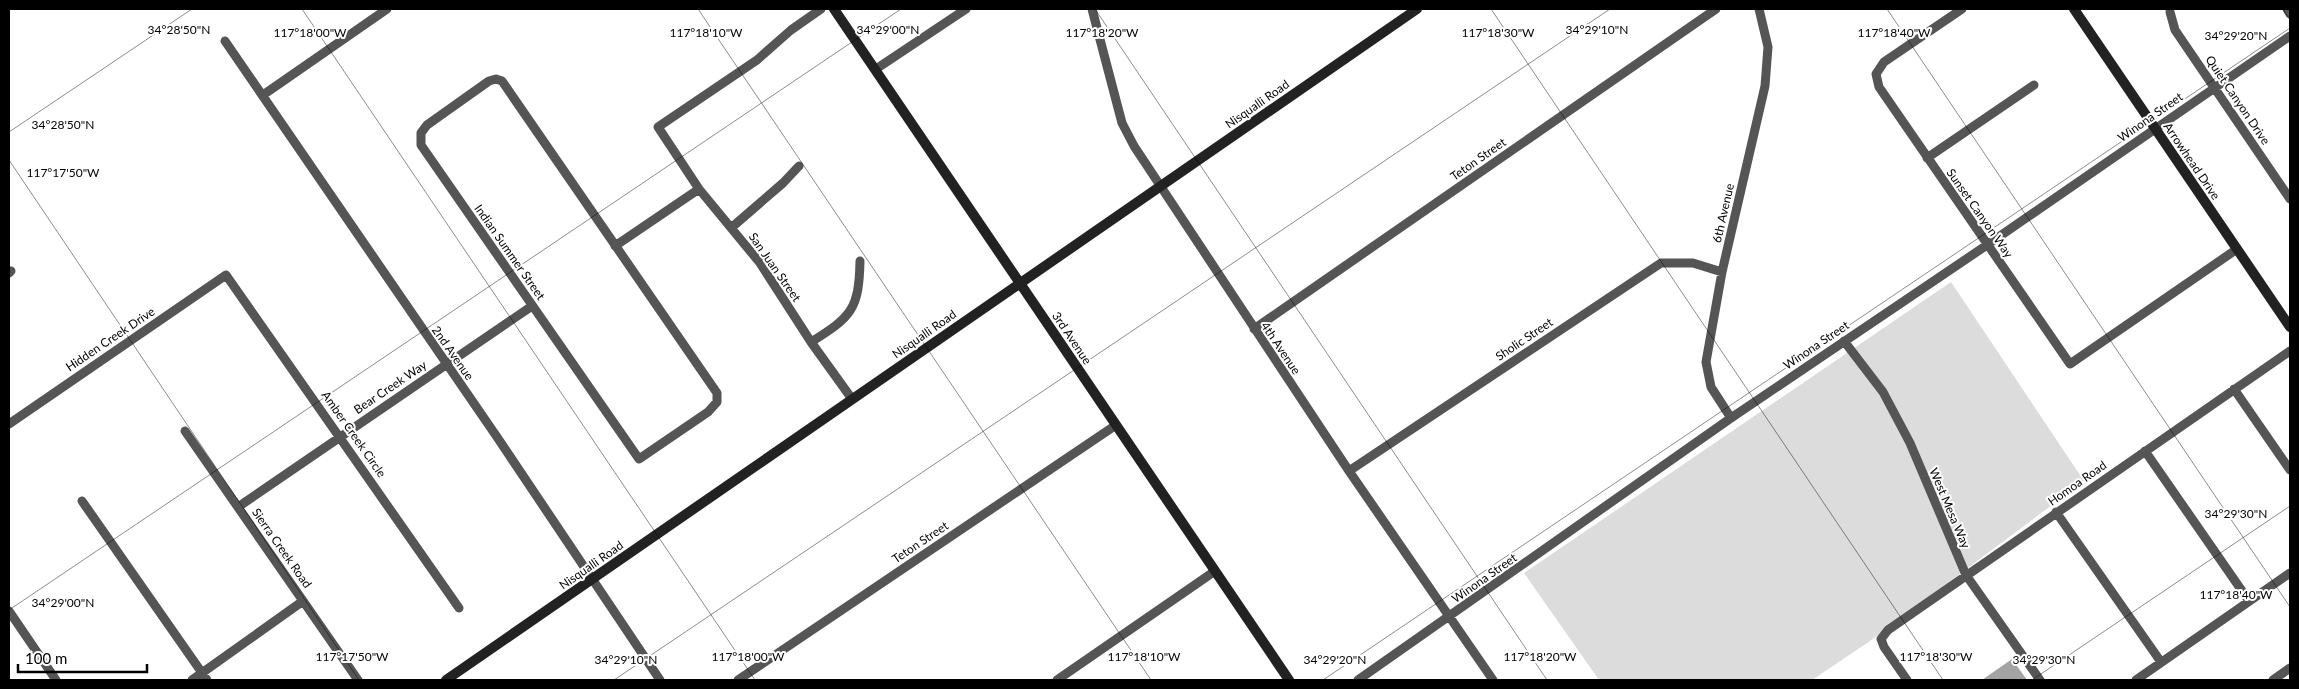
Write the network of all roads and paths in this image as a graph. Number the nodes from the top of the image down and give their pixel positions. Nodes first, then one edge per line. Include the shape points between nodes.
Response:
1 (386, 9) edge
2 (821, 9) edge
3 (834, 9) edge
4 (966, 9) edge
5 (1092, 9) edge
6 (1417, 9) edge
7 (1716, 9) edge
8 (1758, 9) edge
9 (1962, 9) edge
10 (2074, 9) edge
11 (2287, 9) edge
12 (2170, 12) dead end
13 (2290, 14) edge
14 (2290, 36) edge
15 (225, 41) dead end
16 (876, 69) junction
17 (2034, 85) dead end
18 (2215, 88) junction
19 (263, 95) junction
20 (2155, 129) junction
21 (1927, 158) junction
22 (798, 166) dead end
23 (1160, 186) junction
24 (699, 189) junction
25 (2290, 199) edge
26 (731, 228) junction
27 (1987, 245) junction
28 (616, 246) junction
29 (2237, 249) junction
30 (860, 261) dead end
31 (1722, 272) junction
32 (226, 275) joint
33 (1020, 283) junction
34 (532, 306) junction
35 (2290, 327) edge
36 (1254, 329) junction
37 (811, 342) junction
38 (1844, 342) junction
39 (2290, 351) edge
40 (446, 365) junction
41 (2234, 389) junction
42 (852, 399) junction
43 (1731, 418) junction
44 (9, 424) edge
45 (1116, 425) junction
46 (184, 431) dead end
47 (340, 436) junction
48 (2145, 451) junction
49 (2290, 470) edge
50 (1349, 471) junction
51 (82, 501) dead end
52 (238, 507) junction
53 (2056, 512) junction
54 (1215, 571) junction
55 (2290, 573) edge
56 (1966, 575) junction
57 (593, 579) junction
58 (303, 601) junction
59 (2249, 601) junction
60 (459, 608) dead end
61 (9, 612) edge
62 (1450, 617) junction
63 (2161, 662) junction
64 (2290, 668) edge
65 (205, 677) edge
66 (56, 680) edge
67 (192, 680) edge
68 (358, 680) edge
69 (446, 680) edge
70 (660, 680) edge
71 (738, 680) edge
72 (1057, 680) edge
73 (1289, 680) edge
74 (1358, 680) edge
75 (1493, 680) edge
76 (1907, 680) edge
77 (2040, 680) edge
78 (2136, 680) edge
79 (2272, 680) edge

1 - 19 street
2 - 24 street, San Juan Street via 757,60 658,127
3 - 16 main road, 3rd Avenue
4 - 16 street
5 - 23 street, 4th Avenue via 1122,124
6 - 23 main road, Nisqualli Road
7 - 36 street, Teton Street
8 - 31 street, 6th Avenue via 1768,47 1765,86
9 - 21 street, Sunset Canyon Way via 1884,62 1876,74 1878,87
10 - 20 main road, Arrowhead Drive
11 - 13 street
12 - 18 street, Quiet Canyon Drive via 2175,30
14 - 18 street, Winona Street
15 - 19 street, 2nd Avenue
16 - 33 main road, 3rd Avenue
17 - 21 street
18 - 20 street, Winona Street
18 - 25 street, Quiet Canyon Drive
19 - 40 street, 2nd Avenue
20 - 27 street, Winona Street
20 - 29 main road, Arrowhead Drive
21 - 27 street, Sunset Canyon Way
22 - 26 street
23 - 33 main road, Nisqualli Road
23 - 36 street, 4th Avenue
24 - 26 street, San Juan Street
24 - 28 street
26 - 37 street, San Juan Street via 760,263
27 - 29 street, Sunset Canyon Way via 2070,364
27 - 38 street, Winona Street
28 - 34 street, Indian Summer Street via 716,393 717,402 708,412 639,459
28 - 34 street, Indian Summer Street via 502,81 489,81 426,125 420,145
29 - 35 main road, Arrowhead Drive
30 - 37 street via 854,306 840,324
31 - 43 street, 6th Avenue via 1706,362 1711,387
31 - 50 street, Sholic Street via 1693,263 1661,263
32 - 44 street, Hidden Creek Drive
32 - 47 street, Amber Creek Circle
33 - 42 main road, Nisqualli Road
33 - 45 main road, 3rd Avenue
34 - 40 street, Bear Creek Way
36 - 50 street, 4th Avenue
37 - 42 street, San Juan Street
38 - 43 street, Winona Street
38 - 56 street, West Mesa Way via 1883,392 1910,443
39 - 41 street, Homoa Road
40 - 47 street, Bear Creek Way
40 - 57 street, 2nd Avenue
41 - 48 street, Homoa Road
41 - 49 street
42 - 57 main road, Nisqualli Road
43 - 62 street, Winona Street
45 - 54 main road, 3rd Avenue
45 - 71 street, Teton Street
46 - 52 street, Sierra Creek Road
47 - 52 street, Bear Creek Way
47 - 60 street, Amber Creek Circle
48 - 53 street, Homoa Road
48 - 59 street
50 - 62 street, 4th Avenue
51 - 65 street
52 - 58 street, Sierra Creek Road
53 - 56 street, Homoa Road
53 - 63 street
54 - 72 street
54 - 73 main road, 3rd Avenue
55 - 59 street
56 - 76 street, Homoa Road via 1888,630 1881,639
56 - 77 street, West Mesa Way
57 - 69 main road, Nisqualli Road
57 - 70 street, 2nd Avenue
58 - 65 street
58 - 68 street, Sierra Creek Road
59 - 63 street
61 - 66 street
62 - 74 street, Winona Street
62 - 75 street, 4th Avenue
63 - 78 street
64 - 79 street
65 - 67 street

